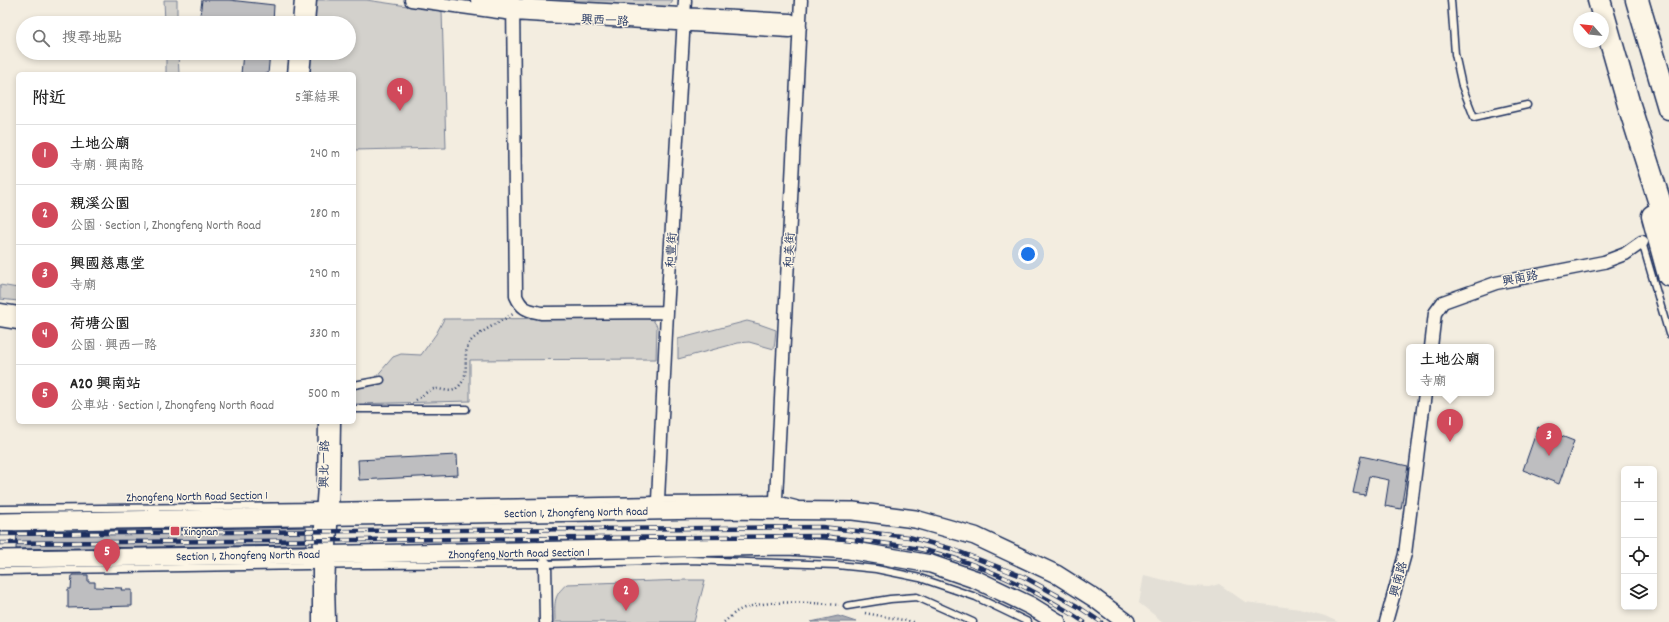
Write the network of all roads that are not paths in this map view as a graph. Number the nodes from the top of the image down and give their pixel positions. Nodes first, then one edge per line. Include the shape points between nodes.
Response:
1 (301, 0) edge
2 (310, 0) edge
3 (411, 0) edge
4 (477, 0) edge
5 (686, 0) edge
6 (801, 0) edge
7 (1452, 0) edge
8 (1599, 0) edge
9 (1637, 0) edge
10 (513, 6) edge
11 (300, 16) edge
12 (309, 16) edge
13 (684, 20) junction
14 (800, 27) junction
15 (295, 60) edge
16 (304, 60) edge
17 (294, 72) edge
18 (303, 72) edge
19 (1527, 105) dead end
20 (1629, 105) junction
21 (1669, 108) edge
22 (1669, 232) edge
23 (1642, 242) joint
24 (1669, 275) edge
25 (0, 310) edge
26 (16, 312) edge
27 (667, 312) junction
28 (0, 320) edge
29 (16, 323) edge
30 (1669, 334) edge
31 (1430, 344) edge
32 (381, 380) dead end
33 (356, 385) edge
34 (1425, 396) edge
35 (356, 409) edge
36 (466, 409) dead end
37 (325, 424) edge
38 (334, 424) edge
39 (776, 499) junction
40 (658, 500) junction
41 (0, 509) edge
42 (825, 510) junction
43 (327, 511) junction
44 (0, 522) edge
45 (0, 558) edge
46 (324, 560) junction
47 (545, 564) junction
48 (0, 571) edge
49 (847, 606) road end
50 (319, 622) edge
51 (329, 622) edge
52 (546, 622) edge
53 (973, 622) edge
54 (1028, 622) edge
55 (1057, 622) edge
56 (1126, 622) edge
57 (1386, 622) edge

1 - 11 street
2 - 12 street
3 - 10 street, 興西一路
4 - 10 street
5 - 13 street, 和豐街
6 - 14 street, 和美街
7 - 19 lane via 1455,54 1462,86 1474,117
8 - 20 highway
9 - 21 highway
10 - 13 street, 興西一路
10 - 27 street via 516,296 520,305 541,313
13 - 14 street, 興西一路 via 788,31
13 - 27 street, 和豐街
14 - 39 street, 和美街
15 - 17 street
16 - 18 street
20 - 22 highway
20 - 24 highway via 1652,212
23 - 30 lane
23 - 31 street, 興南路 via 1625,254 1604,262 1496,283 1443,302 1435,313
25 - 26 street
27 - 40 street, 和豐街
28 - 29 street
32 - 33 lane
34 - 57 street, 興南路 via 1405,554
35 - 36 lane
37 - 43 street, 興北一路
38 - 43 street
39 - 40 lane, Zhongfeng North Road Section 1
39 - 42 lane, Zhongfeng North Road Section 1
40 - 43 lane, Zhongfeng North Road Section 1
41 - 43 lane, Zhongfeng North Road Section 1
42 - 43 main road, Section 1, Zhongfeng North Road
42 - 56 main road, Section 1, Zhongfeng North Road via 915,519 975,536 1056,574
43 - 44 main road, Section 1, Zhongfeng North Road
43 - 46 street
45 - 46 main road, Section 1, Zhongfeng North Road
46 - 47 lane, Zhongfeng North Road Section 1
46 - 48 lane, Zhongfeng North Road Section 1
46 - 50 street
46 - 51 street
46 - 55 main road, Section 1, Zhongfeng North Road via 788,546 849,550 931,564 977,580 1031,606
47 - 52 street
47 - 54 lane, Zhongfeng North Road Section 1 via 690,560 837,565 876,569 920,578 976,596
49 - 53 lane via 917,597

